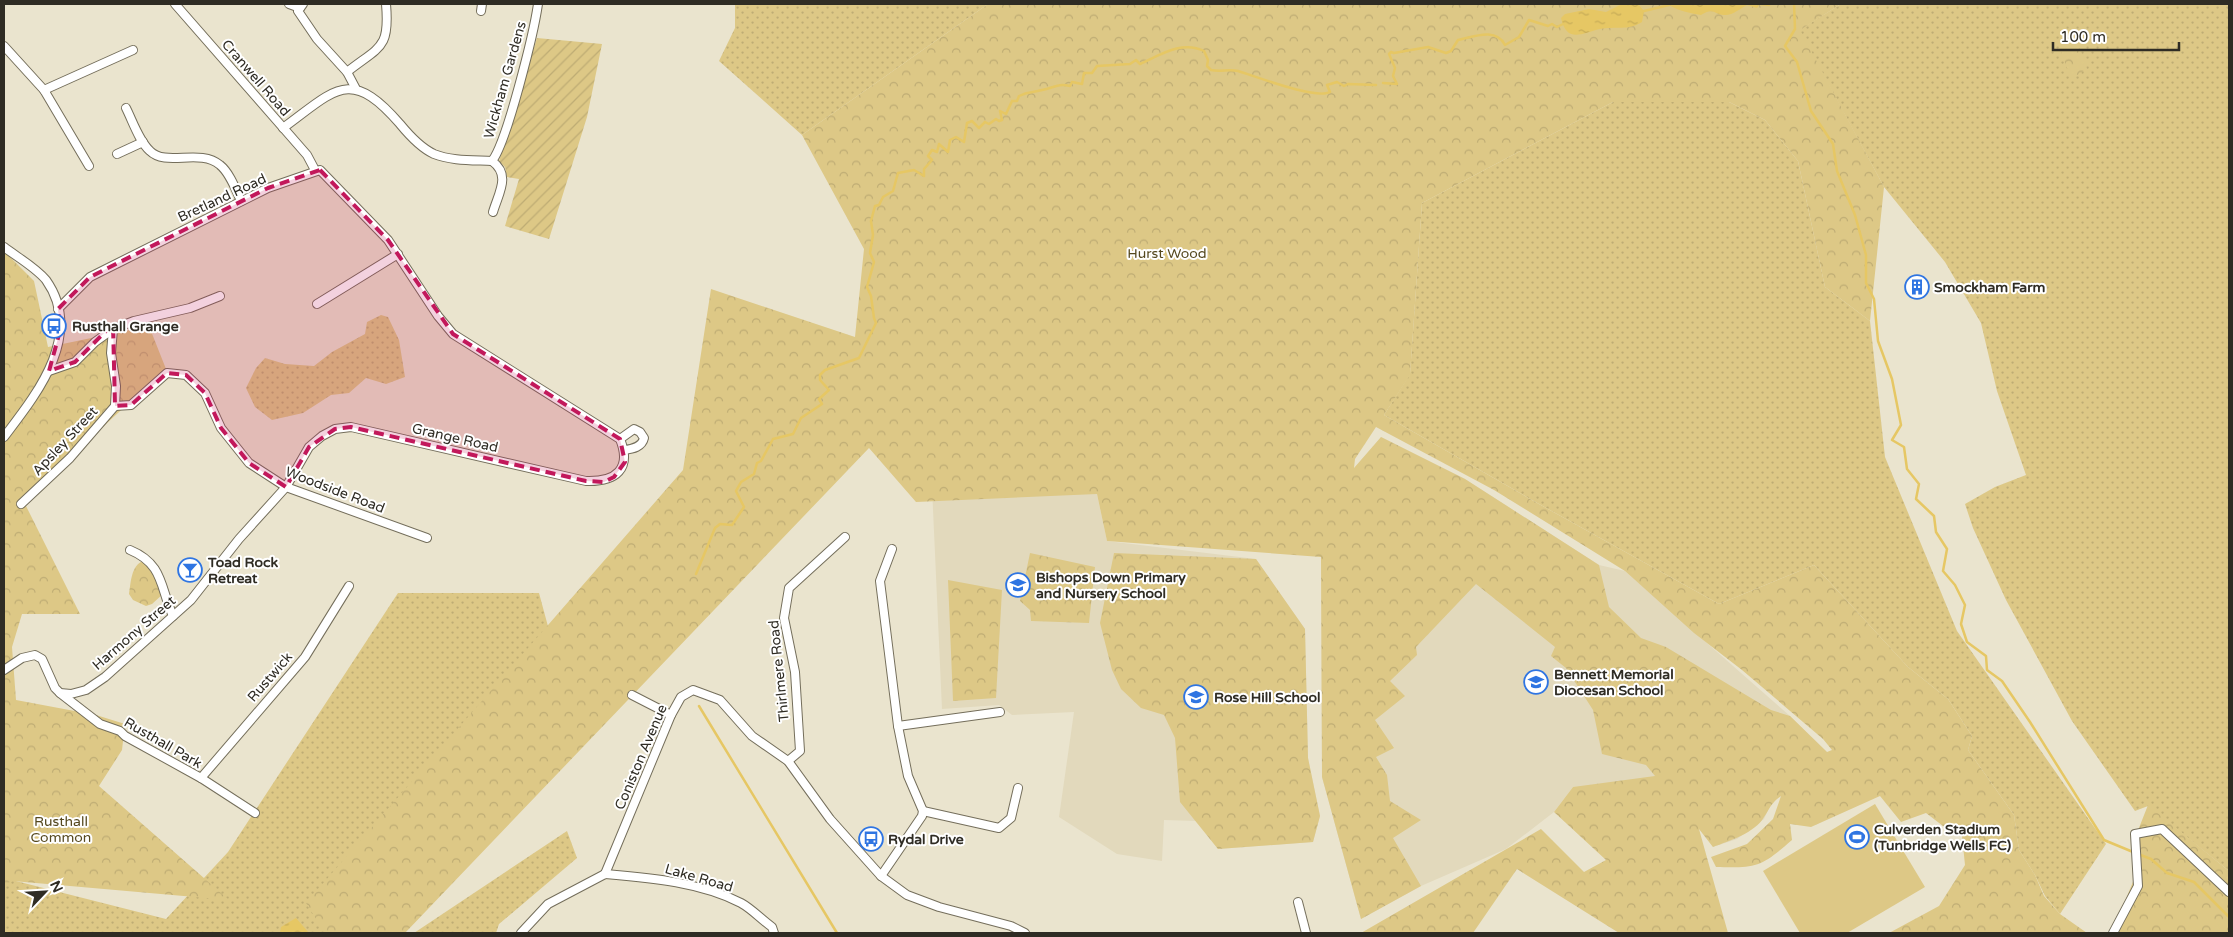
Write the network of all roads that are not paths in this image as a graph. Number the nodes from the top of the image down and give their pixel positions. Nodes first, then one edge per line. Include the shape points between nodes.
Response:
1 (176, 4) edge
2 (288, 4) edge
3 (386, 4) edge
4 (538, 4) edge
5 (301, 6) edge
6 (4, 46) edge
7 (133, 50) dead end
8 (347, 72) junction
9 (356, 89) junction
10 (44, 90) junction
11 (126, 108) dead end
12 (283, 128) junction
13 (143, 142) junction
14 (117, 154) dead end
15 (492, 161) junction
16 (89, 166) dead end
17 (315, 170) junction
18 (241, 201) junction
19 (493, 212) dead end
20 (4, 247) edge
21 (398, 254) junction
22 (220, 296) dead end
23 (317, 304) dead end
24 (58, 309) junction
25 (113, 329) junction
26 (49, 372) junction
27 (115, 406) junction
28 (4, 438) edge
29 (620, 439) junction
30 (624, 450) junction
31 (286, 487) junction
32 (21, 504) dead end
33 (845, 537) dead end
34 (427, 538) dead end
35 (892, 549) dead end
36 (130, 550) dead end
37 (349, 586) dead end
38 (173, 616) junction
39 (4, 670) edge
40 (60, 693) junction
41 (632, 695) dead end
42 (1000, 712) dead end
43 (671, 715) junction
44 (898, 726) junction
45 (788, 760) junction
46 (200, 778) junction
47 (1018, 788) dead end
48 (924, 810) junction
49 (255, 813) dead end
50 (605, 874) junction
51 (881, 876) junction
52 (2229, 892) edge
53 (1298, 902) dead end
54 (521, 933) edge
55 (774, 933) edge
56 (1026, 933) edge
57 (1306, 933) edge
58 (2113, 933) edge

1 - 12 street, Cranwell Road
2 - 5 street
3 - 8 street via 388,29 383,44
4 - 15 street, Wickham Gardens via 505,130
5 - 8 street via 298,10 318,39
6 - 10 street
7 - 10 street
8 - 9 street
9 - 12 street via 334,92
9 - 15 street via 384,106 412,137 434,154
10 - 16 street
11 - 13 street
12 - 17 street, Cranwell Road via 307,155
13 - 14 street
13 - 18 street via 152,153 162,157 212,159 222,166
15 - 19 street via 499,166 503,179
17 - 18 street, Bretland Road
17 - 21 street via 326,174
18 - 24 street, Bretland Road via 90,277
20 - 24 street via 45,280
21 - 23 street
21 - 29 street via 453,334
22 - 25 street via 190,308
24 - 26 street via 59,340
25 - 26 street via 75,362
25 - 27 street, Apsley Street via 111,353 116,386
26 - 28 street
27 - 31 street, Woodside Road via 131,405 167,374 186,375 205,393 221,428 249,463
27 - 32 street, Apsley Street via 70,458
29 - 30 street
29 - 30 street via 634,429 644,438 638,447
30 - 31 street, Grange Road via 625,462 614,477 604,482 586,481 351,427 335,429 310,446
31 - 34 street, Woodside Road
31 - 38 street, Harmony Street via 239,539 191,600
33 - 45 street, Thirlmere Road via 790,588 784,618 795,672 800,751
35 - 44 street via 880,581
36 - 38 street via 147,558 156,569
37 - 46 street, Rustwick via 305,657
38 - 40 street, Harmony Street via 93,685 71,694
39 - 40 street via 22,658 35,655 42,659
40 - 46 street, Rusthall Park via 100,724 120,731
41 - 43 street
42 - 44 street
43 - 45 street, Coniston Avenue via 682,697 693,690 720,700 752,736
43 - 50 street, Coniston Avenue
44 - 48 street via 908,776
45 - 51 street, Coniston Avenue via 830,819
46 - 49 street, Rusthall Park
47 - 48 street via 1012,818 1000,828
48 - 51 street
50 - 54 street via 548,904
50 - 55 street, Lake Road via 666,880 712,893 742,904
51 - 56 street, Coniston Avenue via 907,895
52 - 58 street via 2162,829 2135,834 2138,886
53 - 57 street

